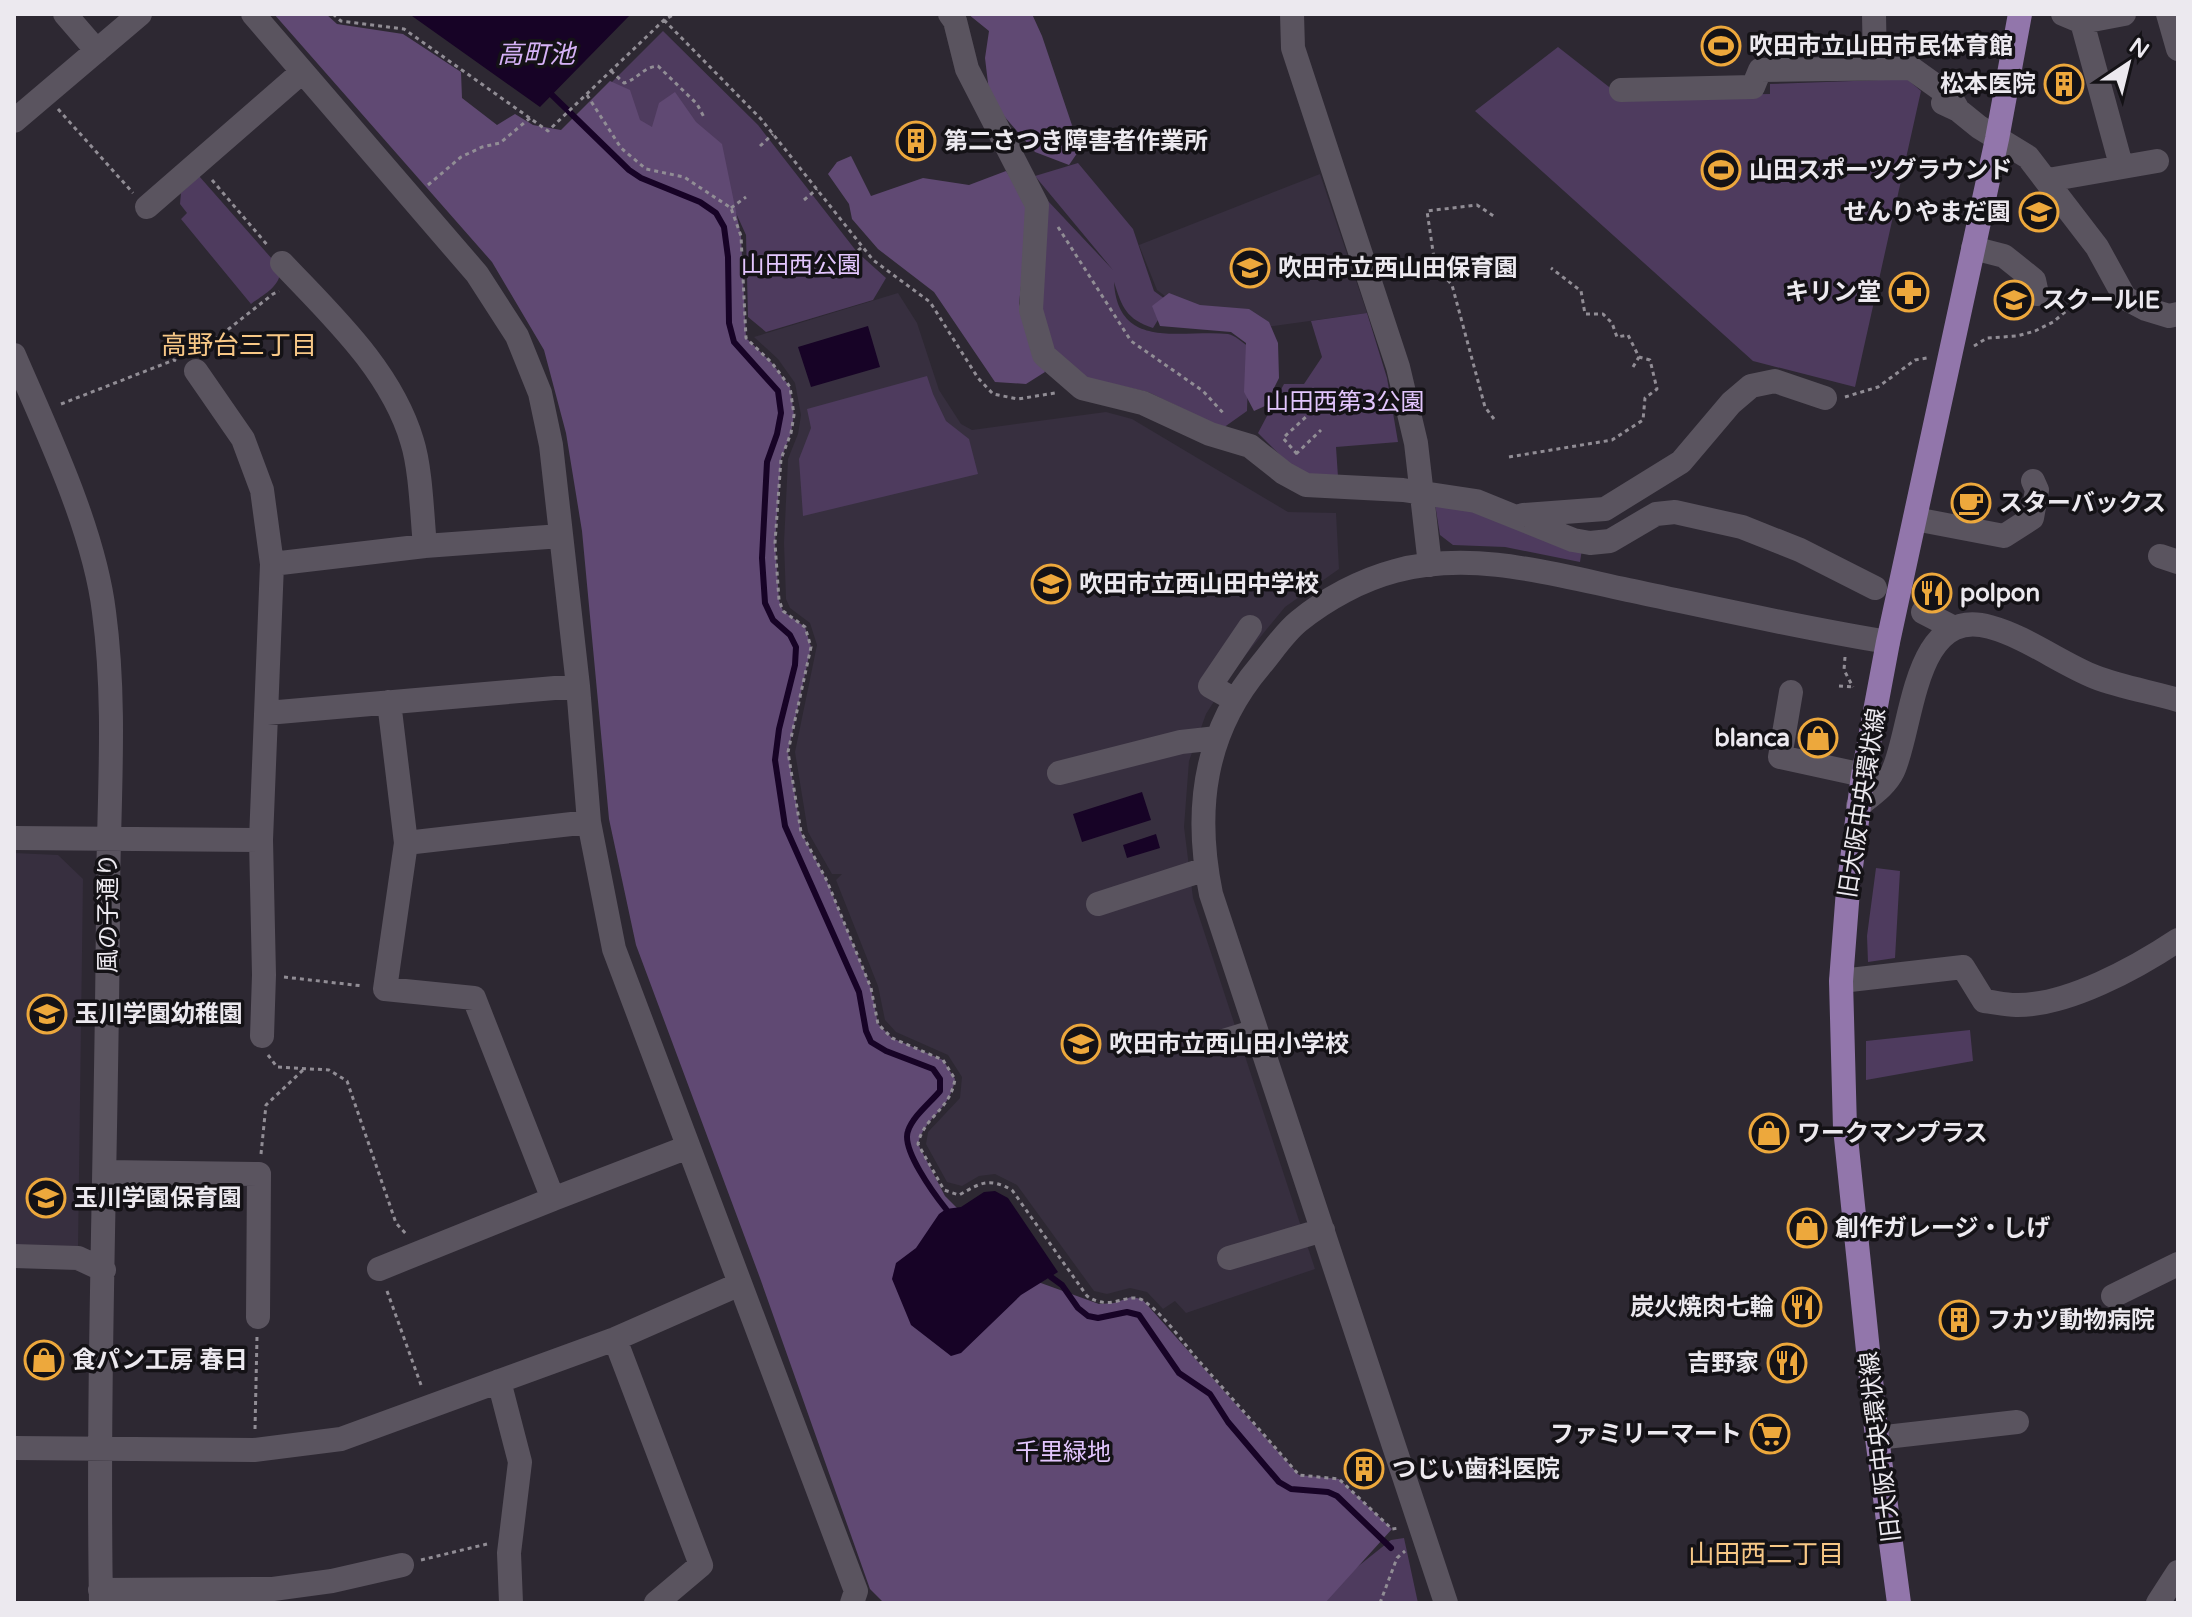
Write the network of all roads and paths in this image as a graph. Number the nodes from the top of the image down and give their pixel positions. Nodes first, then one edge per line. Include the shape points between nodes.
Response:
1 (65, 14) edge
2 (140, 14) edge
3 (253, 14) edge
4 (333, 14) edge
5 (675, 14) edge
6 (950, 14) edge
7 (1292, 14) edge
8 (1874, 14) edge
9 (2020, 14) edge
10 (2124, 14) edge
11 (2168, 14) edge
12 (2072, 18) edge
13 (664, 20) junction
14 (2178, 49) edge
15 (97, 51) junction
16 (1875, 68) junction
17 (611, 71) junction
18 (302, 72) junction
19 (1621, 90) dead end
20 (45, 94) junction
21 (587, 95) junction
22 (530, 118) junction
23 (705, 119) dead end
24 (14, 121) edge
25 (773, 134) junction
26 (1997, 139) junction
27 (760, 146) dead end
28 (2157, 161) dead end
29 (198, 164) junction
30 (2121, 165) junction
31 (2048, 180) junction
32 (817, 189) junction
33 (422, 190) dead end
34 (746, 197) dead end
35 (804, 200) dead end
36 (1037, 205) junction
37 (147, 207) joint
38 (731, 208) junction
39 (1495, 217) dead end
40 (862, 247) junction
41 (1973, 248) junction
42 (846, 261) dead end
43 (282, 263) joint
44 (1551, 268) dead end
45 (301, 283) junction
46 (2037, 294) dead end
47 (2125, 298) junction
48 (2178, 314) edge
49 (1973, 347) dead end
50 (14, 355) edge
51 (1639, 357) junction
52 (1930, 357) dead end
53 (1633, 367) dead end
54 (196, 371) junction
55 (1082, 388) junction
56 (1825, 398) joint
57 (55, 406) dead end
58 (1307, 416) dead end
59 (1494, 419) dead end
60 (1321, 430) dead end
61 (1250, 446) junction
62 (1297, 454) junction
63 (1509, 457) dead end
64 (1290, 459) dead end
65 (2033, 481) dead end
66 (1517, 516) junction
67 (1915, 519) junction
68 (561, 536) junction
69 (425, 546) junction
70 (272, 564) junction
71 (1430, 565) junction
72 (1875, 588) dead end
73 (1923, 612) dead end
74 (1250, 627) dead end
75 (1954, 628) junction
76 (1888, 642) junction
77 (1846, 648) dead end
78 (578, 686) junction
79 (1839, 686) dead end
80 (1853, 687) junction
81 (1860, 689) dead end
82 (1791, 692) dead end
83 (1235, 700) junction
84 (2178, 700) edge
85 (389, 702) junction
86 (267, 713) junction
87 (1217, 738) junction
88 (1059, 773) dead end
89 (1863, 775) junction
90 (1858, 806) junction
91 (589, 822) junction
92 (14, 838) edge
93 (108, 840) junction
94 (261, 840) junction
95 (406, 843) junction
96 (1206, 869) junction
97 (1098, 904) dead end
98 (2178, 940) edge
99 (264, 975) junction
100 (1841, 981) junction
101 (385, 989) junction
102 (1256, 1031) junction
103 (262, 1036) joint
104 (1217, 1043) dead end
105 (303, 1070) junction
106 (688, 1147) junction
107 (106, 1172) junction
108 (259, 1174) junction
109 (553, 1199) junction
110 (1323, 1230) junction
111 (421, 1252) junction
112 (14, 1256) edge
113 (1229, 1258) dead end
114 (2178, 1264) edge
115 (379, 1269) joint
116 (104, 1270) junction
117 (740, 1284) junction
118 (2113, 1296) dead end
119 (258, 1317) joint
120 (615, 1339) junction
121 (499, 1381) junction
122 (429, 1407) junction
123 (2017, 1422) dead end
124 (1877, 1438) junction
125 (14, 1448) edge
126 (100, 1448) junction
127 (254, 1450) junction
128 (1407, 1527) dead end
129 (510, 1539) junction
130 (1411, 1546) dead end
131 (402, 1565) joint
132 (2178, 1572) edge
133 (334, 1592) edge
134 (100, 1597) edge
135 (511, 1603) edge
136 (656, 1603) edge
137 (852, 1603) edge
138 (1380, 1603) edge
139 (1446, 1603) edge
140 (1899, 1603) edge
141 (2158, 1603) edge

1 - 15 street
2 - 15 street
3 - 18 street
4 - 22 path via 341,21 404,29
5 - 13 path
6 - 36 street via 967,69
7 - 71 street via 1297,62 1398,367 1416,443
8 - 16 street
9 - 26 main road, 旧大阪中央環状線
10 - 12 street
11 - 14 street
12 - 30 street
13 - 17 path
13 - 25 path
15 - 20 street
16 - 19 street via 1760,70 1753,87
16 - 26 street via 1911,68
17 - 21 path
17 - 23 path via 624,83 647,67 658,66
18 - 29 street
18 - 68 street via 477,274 517,336 543,406
20 - 24 street
20 - 37 path
21 - 22 path via 548,131
21 - 38 path via 621,148 646,169 684,177
22 - 33 path via 500,143 461,157
25 - 27 path
25 - 32 path
26 - 31 street via 2028,157
26 - 41 main road, 旧大阪中央環状線
28 - 30 street
29 - 37 street
29 - 43 path
30 - 31 street
31 - 47 street via 2097,247
32 - 35 path
32 - 40 path
34 - 38 path
36 - 55 street via 1031,310 1044,355
36 - 61 path via 1050,216 1131,341 1203,391
38 - 128 path via 741,236 746,338 790,387 794,415 781,459 775,543 779,600 783,611 805,627 811,647 788,752 801,832 865,974 878,1024 892,1038 943,1060 955,1079 952,1096 921,1132 918,1144 944,1190 959,1195 995,1181 1012,1190 1087,1296 1099,1304 1142,1299 1299,1475 1339,1479 1392,1529
39 - 59 path via 1477,205 1427,211 1435,265 1452,285 1485,407
40 - 42 path
40 - 55 path via 930,302 993,394 1018,399
41 - 46 street via 2004,256 2034,280
41 - 67 main road, 旧大阪中央環状線
43 - 45 street
44 - 51 path via 1581,291 1585,314 1603,314 1617,337 1628,335
45 - 54 path via 273,294 207,346
45 - 69 street via 357,344 391,392 413,442
47 - 48 street via 2169,316
47 - 49 path via 2076,303 2035,331 1987,338
50 - 93 street, 風の子通り via 88,540 104,610 111,703
51 - 53 path
51 - 63 path via 1650,360 1657,389 1645,398 1643,420 1612,440
52 - 56 path via 1915,360 1878,387
54 - 57 path via 174,360
54 - 70 street via 243,439 262,490
55 - 61 street via 1143,403
56 - 66 street via 1775,381 1751,386 1681,462 1605,509
58 - 62 path via 1283,438
60 - 62 path
61 - 66 street via 1306,485 1437,494
62 - 64 path
65 - 67 street via 2037,490 2032,518 2004,536
66 - 72 street via 1590,543 1610,541 1656,514 1675,512 1742,527
67 - 76 main road, 旧大阪中央環状線
68 - 69 street
68 - 78 street
69 - 70 street
70 - 86 street
71 - 76 street via 1513,566
71 - 83 street via 1391,572 1338,594 1297,622
73 - 75 street
74 - 83 street via 1210,686
75 - 84 street via 1971,623 1992,627 2096,677
75 - 90 street via 1920,670 1893,772
76 - 89 main road, 旧大阪中央環状線
77 - 80 path via 1844,670
78 - 85 street
78 - 91 street
79 - 80 path
80 - 81 path
82 - 89 street via 1780,757
83 - 87 street
85 - 86 street
85 - 95 street
86 - 94 street
87 - 88 street
87 - 96 street via 1202,822
89 - 90 main road, 旧大阪中央環状線
90 - 100 main road, 旧大阪中央環状線
91 - 95 street
91 - 106 street via 614,949
92 - 93 street
93 - 94 street
93 - 107 street, 風の子通り
94 - 99 street
95 - 101 street
96 - 97 street
96 - 102 street
98 - 100 street via 2147,961 2071,995 2017,1005 1984,1001 1963,967
99 - 101 path
99 - 103 street
100 - 124 main road, 旧大阪中央環状線 via 1845,1128
101 - 109 street via 474,998
102 - 104 street
102 - 110 street
103 - 105 path via 277,1067
105 - 108 path via 266,1105
105 - 111 path via 329,1070 347,1081 396,1223
106 - 109 street
106 - 117 street
107 - 108 street
107 - 116 street, 風の子通り
108 - 119 street
109 - 111 street
110 - 113 street
110 - 139 street
111 - 115 street
112 - 116 street via 78,1258
114 - 118 street
115 - 122 path
116 - 126 street, 風の子通り
117 - 120 street
117 - 137 street via 856,1591
119 - 127 path
120 - 121 street
120 - 136 street via 701,1565
121 - 122 street
121 - 129 street via 520,1462
122 - 127 street via 341,1439
123 - 124 street
124 - 140 main road, 旧大阪中央環状線
125 - 126 street
126 - 127 street
126 - 134 street, 風の子通り
129 - 131 path
129 - 135 street
130 - 138 path via 1397,1558
131 - 133 street
132 - 141 street
133 - 134 street via 273,1589

